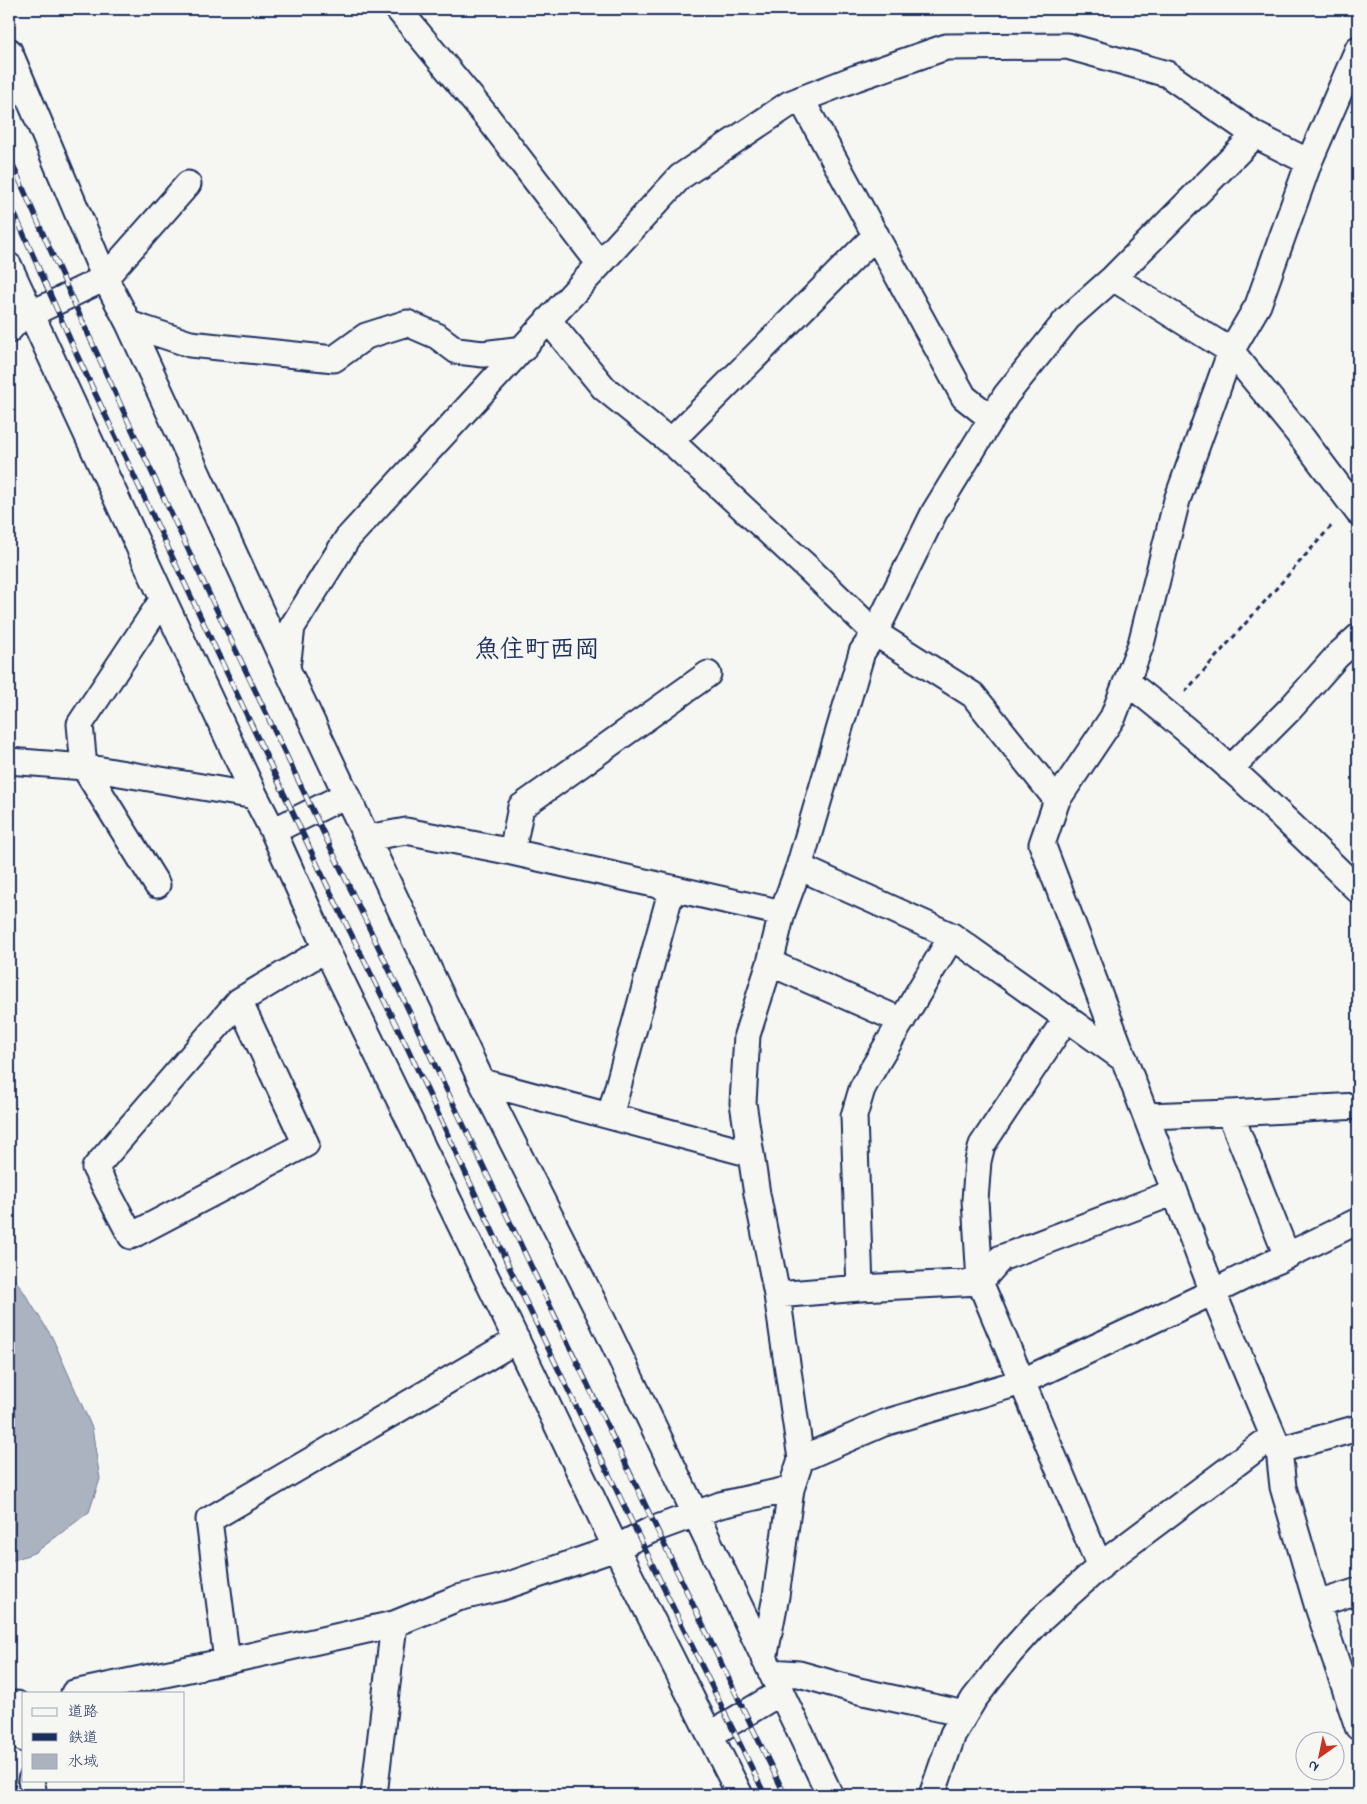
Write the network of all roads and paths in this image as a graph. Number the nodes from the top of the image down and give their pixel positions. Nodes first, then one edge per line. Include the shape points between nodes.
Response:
1 (398, 9) edge
2 (1358, 49) edge
3 (9, 51) edge
4 (801, 99) junction
5 (1255, 135) junction
6 (1309, 162) junction
7 (188, 184) dead end
8 (876, 235) junction
9 (599, 263) junction
10 (9, 266) edge
11 (105, 278) junction
12 (1113, 278) junction
13 (28, 309) junction
14 (548, 320) junction
15 (129, 324) junction
16 (9, 330) edge
17 (523, 348) junction
18 (1231, 351) junction
19 (992, 419) junction
20 (670, 442) junction
21 (1355, 508) edge
22 (163, 599) junction
23 (874, 633) junction
24 (1358, 637) edge
25 (287, 669) junction
26 (708, 674) dead end
27 (1127, 682) junction
28 (1167, 713) junction
29 (9, 761) edge
30 (84, 767) junction
31 (1230, 769) junction
32 (346, 795) junction
33 (255, 796) junction
34 (1058, 800) junction
35 (273, 831) junction
36 (366, 838) junction
37 (512, 852) junction
38 (799, 867) junction
39 (157, 885) dead end
40 (672, 888) junction
41 (1358, 890) edge
42 (782, 913) junction
43 (952, 936) junction
44 (326, 950) junction
45 (770, 963) junction
46 (239, 1001) junction
47 (1067, 1017) junction
48 (902, 1022) junction
49 (1125, 1060) junction
50 (482, 1082) junction
51 (1358, 1106) edge
52 (1230, 1113) junction
53 (610, 1116) junction
54 (1146, 1116) junction
55 (751, 1154) junction
56 (1175, 1192) junction
57 (1358, 1221) edge
58 (1286, 1256) junction
59 (980, 1282) junction
60 (860, 1288) junction
61 (1213, 1292) junction
62 (777, 1295) junction
63 (517, 1340) junction
64 (1021, 1382) junction
65 (1358, 1428) edge
66 (1276, 1443) junction
67 (801, 1459) junction
68 (791, 1489) junction
69 (696, 1514) junction
70 (616, 1548) junction
71 (1100, 1567) junction
72 (1358, 1591) edge
73 (1317, 1604) junction
74 (394, 1624) junction
75 (227, 1661) junction
76 (772, 1674) junction
77 (79, 1692) edge
78 (17, 1704) edge
79 (966, 1714) junction
80 (1358, 1727) edge
81 (22, 1730) edge
82 (710, 1735) junction
83 (31, 1782) edge
84 (731, 1788) edge
85 (34, 1795) edge
86 (374, 1795) edge
87 (830, 1795) edge
88 (932, 1795) edge

1 - 9 street via 488,118
2 - 6 street
3 - 11 street
4 - 5 street via 946,47 1067,46 1167,74
4 - 8 street
4 - 9 street via 680,177
5 - 6 street
5 - 12 street
6 - 18 street via 1258,305
7 - 11 street
8 - 19 street via 964,396
8 - 20 street
9 - 14 street
10 - 13 street
11 - 13 street via 41,309
11 - 15 street
12 - 18 street
12 - 19 street via 1068,318 1006,395
13 - 16 street
13 - 22 street
14 - 17 street
14 - 20 street via 604,388
15 - 17 street via 190,344 334,359 366,336 407,323 436,336 457,351 483,354
15 - 25 street
17 - 25 street via 347,539 292,627
18 - 21 street
18 - 27 street via 1177,500 1141,644
19 - 23 street via 935,511
20 - 23 street
21 - 28 path
22 - 30 street via 80,724
22 - 33 street
23 - 34 street via 973,695
23 - 38 street via 862,652
24 - 31 street
25 - 32 street
26 - 37 street via 521,806
27 - 28 street
27 - 34 street via 1114,717
28 - 31 street
29 - 30 street
30 - 33 street
30 - 39 street
31 - 41 street
32 - 35 street
32 - 36 street
33 - 35 street
34 - 49 street via 1042,844
35 - 44 street
36 - 37 street via 406,831
36 - 50 street
37 - 40 street
38 - 42 street
38 - 43 street
40 - 42 street
40 - 53 street
42 - 45 street
43 - 47 street
43 - 48 street
44 - 46 street
44 - 63 street
45 - 48 street
45 - 55 street via 747,1035 743,1103
46 - 46 street via 95,1168 131,1236 306,1144
47 - 49 street
47 - 59 street via 982,1144 975,1200
48 - 60 street via 862,1089 854,1116
49 - 54 street
50 - 53 street
50 - 69 street
51 - 52 street
52 - 54 street
52 - 58 street
53 - 55 street
54 - 56 street
55 - 62 street
56 - 59 street via 1001,1258
56 - 61 street
57 - 58 street
58 - 61 street
59 - 60 street
59 - 64 street
60 - 62 street
61 - 64 street
61 - 66 street
62 - 67 street
63 - 70 street
63 - 75 street via 209,1520
64 - 67 street via 884,1423
64 - 71 street
65 - 66 street
66 - 71 street
66 - 73 street via 1283,1487
67 - 68 street
68 - 69 street via 720,1505
68 - 76 street via 776,1596
69 - 70 street via 649,1531
69 - 76 street
70 - 74 street via 500,1588 458,1598
70 - 82 street
71 - 79 street via 1037,1622 974,1699
72 - 73 street
73 - 80 street
74 - 75 street
74 - 86 street
75 - 77 street
76 - 79 street via 799,1674 859,1691
76 - 82 street
76 - 87 street
78 - 81 street
79 - 88 street via 953,1734
82 - 84 street
83 - 85 street

